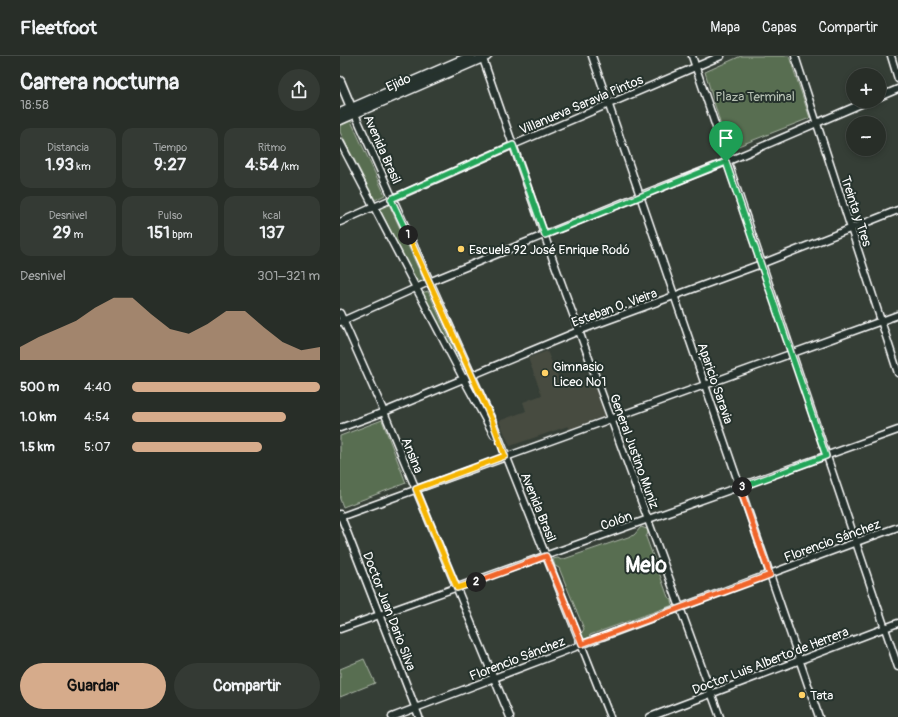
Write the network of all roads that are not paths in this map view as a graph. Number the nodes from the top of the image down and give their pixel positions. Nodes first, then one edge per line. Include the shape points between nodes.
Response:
1 (471, 56) edge
2 (592, 56) edge
3 (692, 56) edge
4 (721, 56) edge
5 (795, 56) edge
6 (891, 56) edge
7 (484, 57) edge
8 (695, 67) junction
9 (898, 79) edge
10 (340, 81) edge
11 (898, 89) edge
12 (886, 94) edge
13 (609, 103) junction
14 (851, 108) edge
15 (353, 111) junction
16 (340, 113) edge
17 (340, 120) edge
18 (816, 122) junction
19 (340, 142) edge
20 (513, 145) junction
21 (726, 162) junction
22 (639, 196) junction
23 (391, 199) junction
24 (374, 207) junction
25 (898, 210) edge
26 (340, 222) edge
27 (851, 228) junction
28 (545, 235) junction
29 (761, 264) junction
30 (429, 282) junction
31 (417, 289) junction
32 (674, 297) junction
33 (340, 313) edge
34 (898, 315) edge
35 (881, 321) junction
36 (342, 322) edge
37 (580, 330) junction
38 (792, 354) junction
39 (898, 373) edge
40 (471, 375) junction
41 (463, 378) junction
42 (706, 386) junction
43 (384, 412) junction
44 (611, 418) junction
45 (340, 428) edge
46 (898, 430) edge
47 (501, 446) junction
48 (505, 456) junction
49 (826, 456) junction
50 (740, 488) junction
51 (416, 489) junction
52 (340, 516) edge
53 (648, 520) junction
54 (898, 527) edge
55 (855, 543) junction
56 (546, 556) junction
57 (770, 575) junction
58 (457, 588) junction
59 (680, 608) junction
60 (379, 615) junction
61 (898, 623) edge
62 (885, 628) junction
63 (340, 629) edge
64 (582, 644) junction
65 (800, 659) junction
66 (898, 667) edge
67 (494, 679) junction
68 (712, 694) junction
69 (416, 708) junction
70 (392, 717) edge
71 (419, 717) edge
72 (510, 717) edge
73 (610, 717) edge
74 (650, 717) edge
75 (720, 717) edge
76 (819, 717) edge

1 - 15 main road, Ejido
2 - 13 street, Aparicio Saravia
3 - 8 street
4 - 8 street, Villanueva Saravia Pintos
5 - 18 street, Treinta y Tres
6 - 9 street
7 - 15 main road, Ejido
7 - 20 street, General Justino Muniz
8 - 13 street, Villanueva Saravia Pintos
8 - 21 street
10 - 15 main road, Avenida Brasil
11 - 12 street
13 - 20 street, Villanueva Saravia Pintos
13 - 22 street, Aparicio Saravia
14 - 18 street
15 - 16 main road, Ejido
15 - 17 main road, Ejido
15 - 23 street, Avenida Brasil
18 - 21 street
18 - 27 street, Treinta y Tres
19 - 24 street, Avenida Brasil
20 - 23 street, Villanueva Saravia Pintos
20 - 28 street, General Justino Muniz
21 - 22 street
21 - 29 street
22 - 28 street
22 - 32 street, Aparicio Saravia
23 - 24 street, Villanueva Saravia Pintos
23 - 30 street, Avenida Brasil
24 - 26 street, Villanueva Saravia Pintos
24 - 31 street, Avenida Brasil
25 - 27 street, Esteban O. Vieira
27 - 29 street, Esteban O. Vieira
27 - 35 street, Treinta y Tres
28 - 30 street
28 - 37 street, General Justino Muniz
29 - 32 street, Esteban O. Vieira
29 - 38 street
30 - 31 street
30 - 40 street, Avenida Brasil
31 - 36 street
31 - 41 street, Avenida Brasil
32 - 37 street, Esteban O. Vieira
32 - 42 street, Aparicio Saravia
33 - 36 street, Ansina
34 - 35 street
35 - 38 street
35 - 39 street, Treinta y Tres
36 - 43 street, Ansina
37 - 40 street, Esteban O. Vieira
37 - 44 street, General Justino Muniz
38 - 42 street
38 - 49 street
40 - 41 street, Esteban O. Vieira
40 - 47 street, Avenida Brasil
41 - 43 street, Esteban O. Vieira
41 - 47 street, Avenida Brasil
42 - 44 street
42 - 50 street, Aparicio Saravia
43 - 45 street, Esteban O. Vieira
43 - 51 street, Ansina
44 - 48 street
44 - 53 street, General Justino Muniz
46 - 49 street, Colón
47 - 48 street, Avenida Brasil
48 - 51 street
48 - 56 street, Avenida Brasil
49 - 50 street, Colón
49 - 55 street
50 - 53 street, Colón
50 - 57 street, Aparicio Saravia
51 - 52 street
51 - 58 street, Ansina
52 - 60 street, Doctor Juan Dario Silva
53 - 56 street, Colón
53 - 59 street, General Justino Muniz
54 - 55 street, Florencio Sánchez
55 - 57 street, Florencio Sánchez
55 - 62 street
56 - 58 street, Colón
56 - 64 street, Avenida Brasil
57 - 59 street, Florencio Sánchez
57 - 65 street, Aparicio Saravia
58 - 60 street, Colón
58 - 67 street, Ansina
59 - 64 street, Florencio Sánchez
59 - 68 street, General Justino Muniz
60 - 63 street, Colón
60 - 69 street, Doctor Juan Dario Silva
61 - 62 street, Doctor Luis Alberto de Herrera
62 - 65 street, Doctor Luis Alberto de Herrera
62 - 66 street
64 - 67 street, Florencio Sánchez
64 - 73 street, Avenida Brasil
65 - 68 street, Doctor Luis Alberto de Herrera
65 - 76 street, Aparicio Saravia
67 - 69 street, Florencio Sánchez
67 - 72 street, Ansina
68 - 74 street, Doctor Luis Alberto de Herrera
68 - 75 street, General Justino Muniz
69 - 70 street, Florencio Sánchez
69 - 71 street, Doctor Juan Dario Silva

